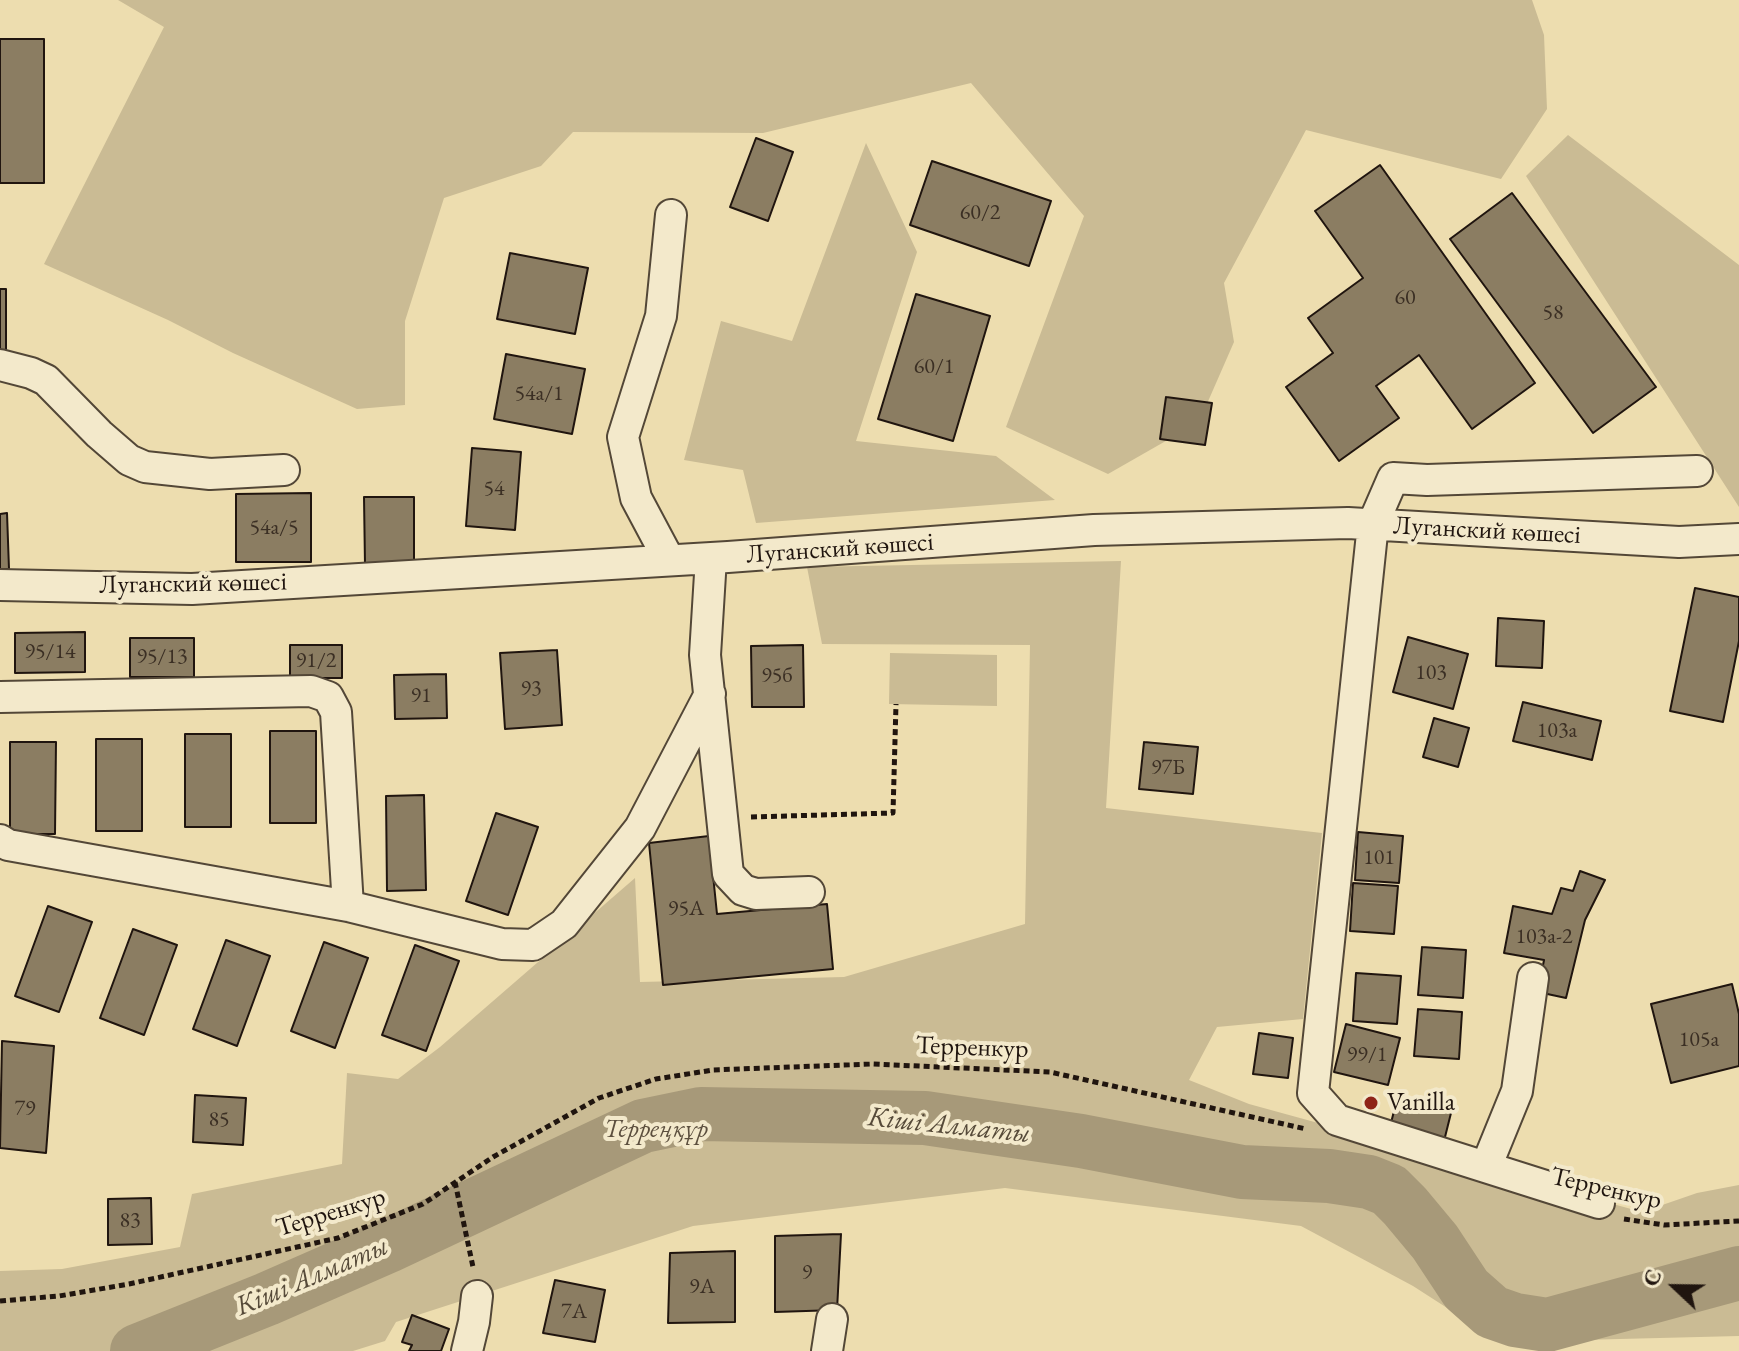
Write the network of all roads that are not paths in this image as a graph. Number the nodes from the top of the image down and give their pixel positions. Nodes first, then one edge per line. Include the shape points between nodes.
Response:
1 (671, 215) dead end
2 (0, 365) edge
3 (284, 470) dead end
4 (1697, 471) dead end
5 (1373, 524) junction
6 (1739, 539) edge
7 (1679, 542) junction
8 (1739, 552) edge
9 (711, 558) junction
10 (669, 560) junction
11 (0, 585) edge
12 (710, 694) junction
13 (0, 697) edge
14 (0, 840) edge
15 (809, 892) dead end
16 (348, 906) junction
17 (1533, 978) dead end
18 (1486, 1167) junction
19 (1609, 1210) road end
20 (477, 1296) dead end
21 (832, 1319) dead end
22 (467, 1351) edge
23 (827, 1351) edge

1 - 10 street via 661,316 623,437 636,498
2 - 3 street via 46,380 99,434 145,467 210,474
4 - 5 street via 1393,478
5 - 7 street, Луганский көшесі
5 - 9 street, Луганский көшесі via 1094,530
5 - 18 street via 1313,1093 1337,1120
6 - 7 street, Луганский көшесі
7 - 8 street, Луганский көшесі
9 - 10 street, Луганский көшесі
9 - 12 street via 705,655
10 - 11 street, Луганский көшесі via 192,589
12 - 15 street via 728,874 743,890 756,894
12 - 16 street via 640,828 564,924 533,945 502,944
13 - 16 street via 311,691 328,697 336,712
14 - 16 street
17 - 18 street via 1517,1091
18 - 19 street
20 - 22 street
21 - 23 street

